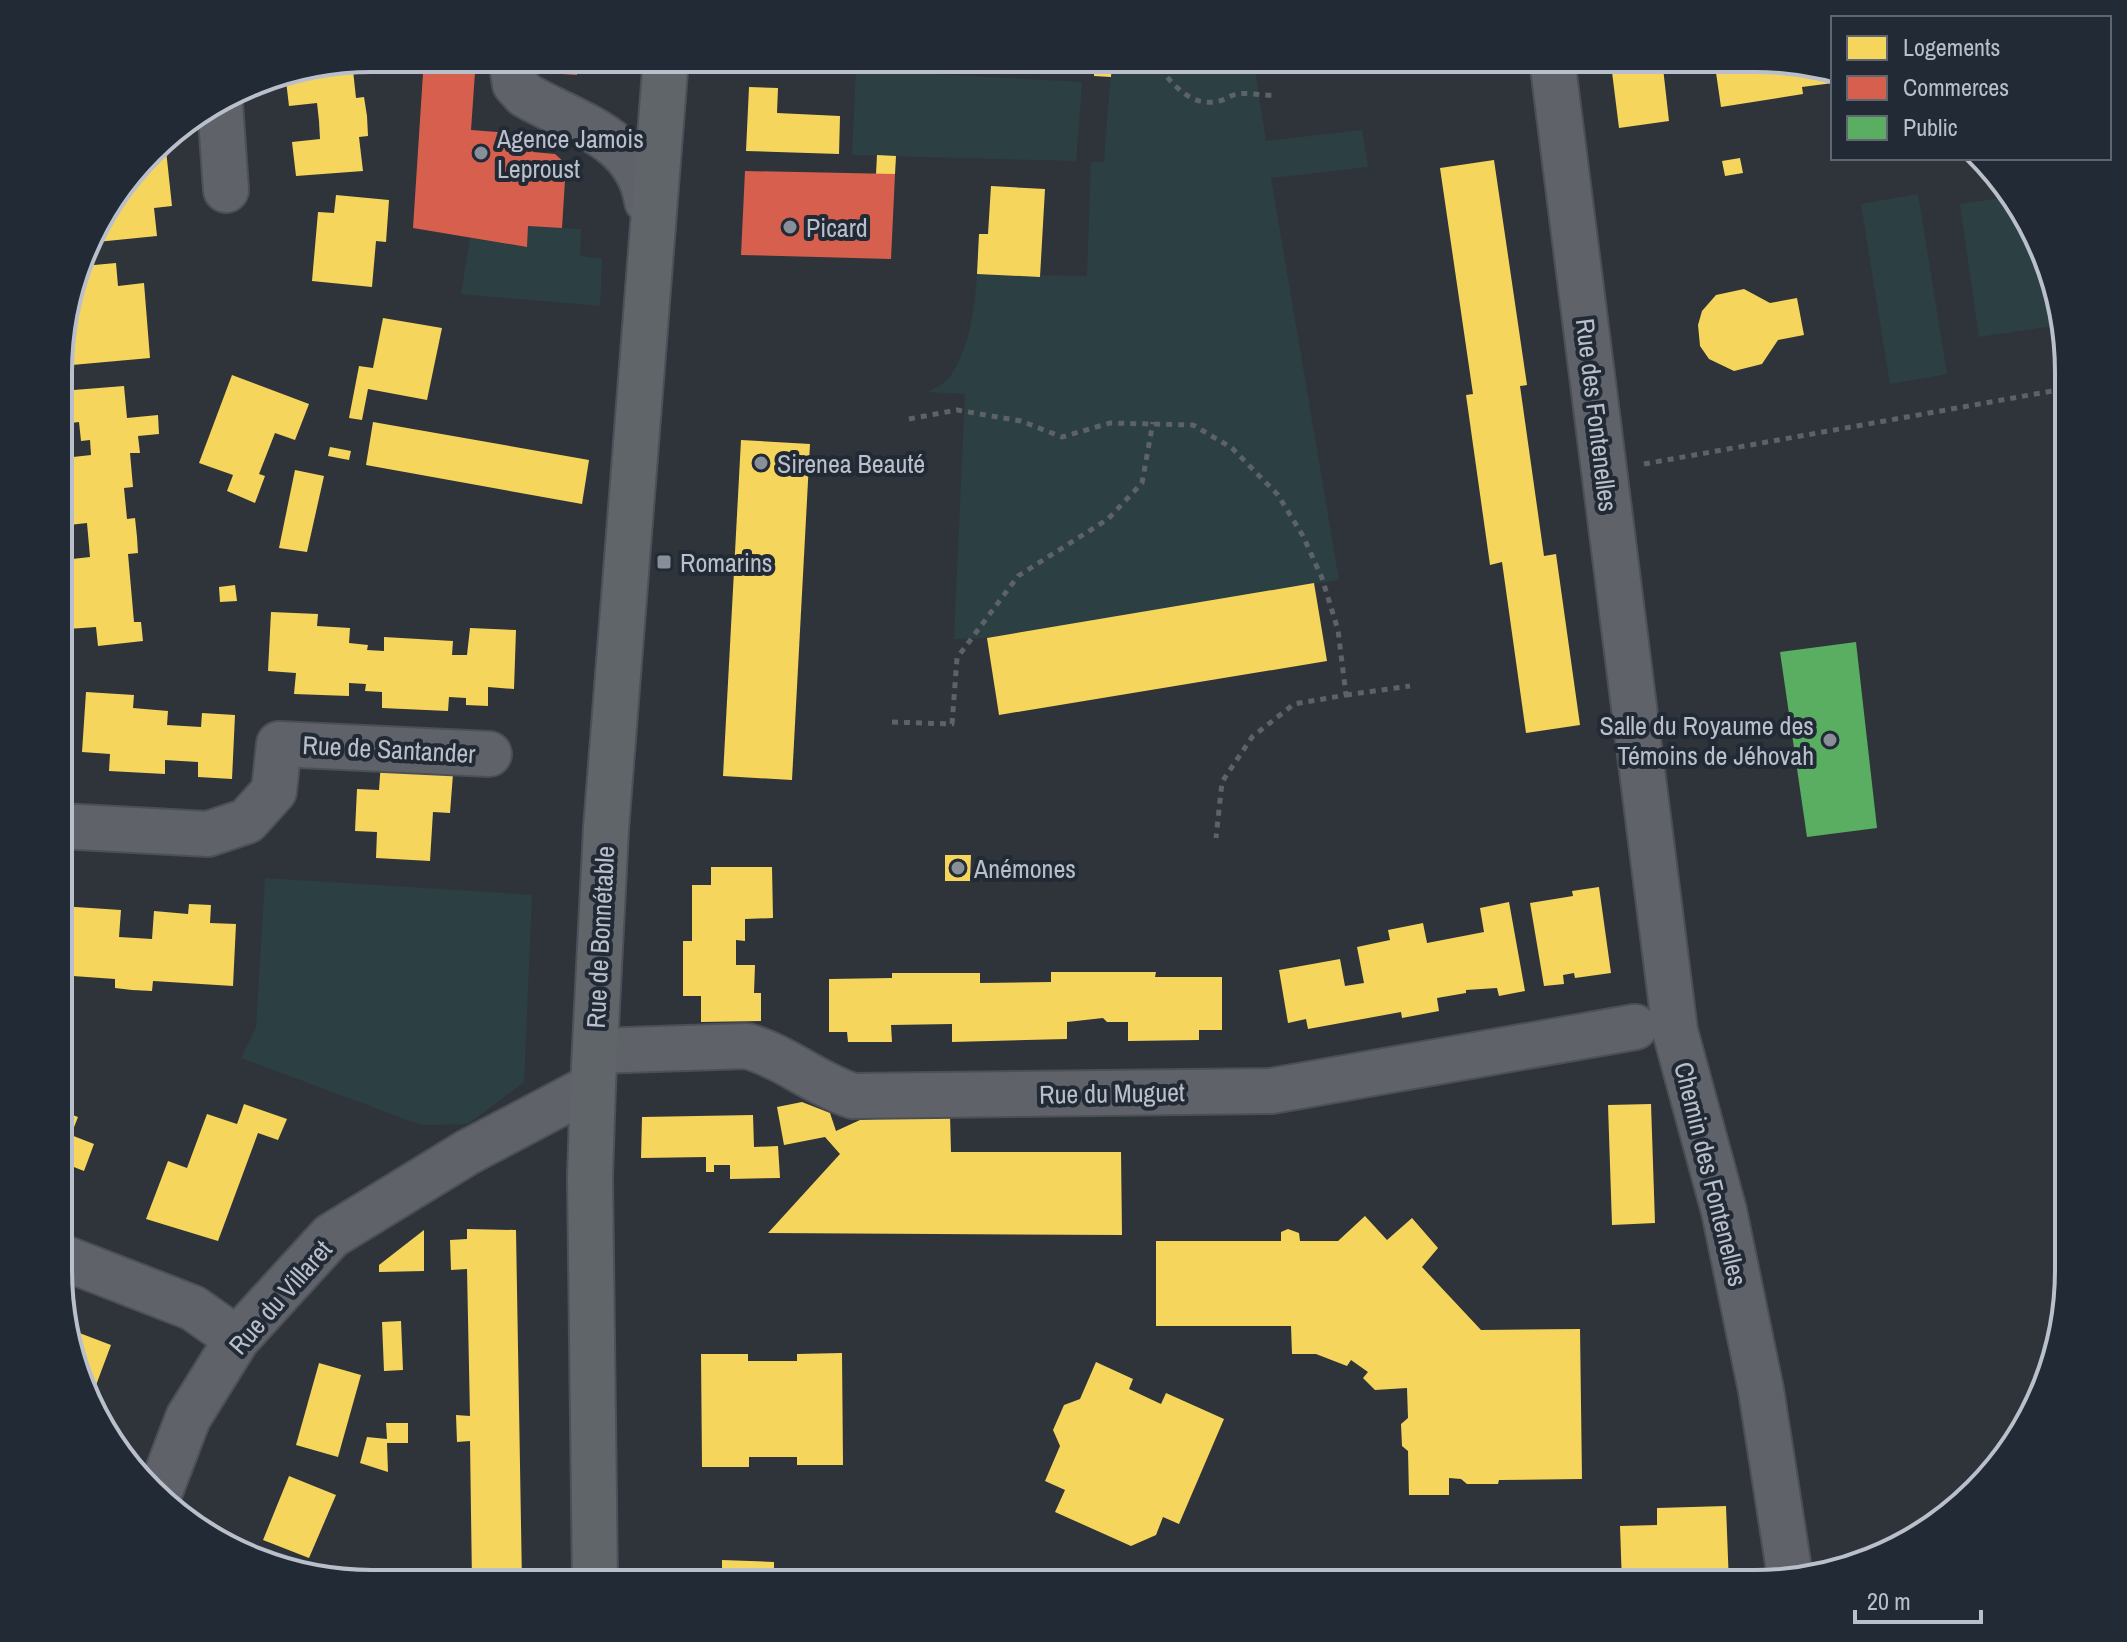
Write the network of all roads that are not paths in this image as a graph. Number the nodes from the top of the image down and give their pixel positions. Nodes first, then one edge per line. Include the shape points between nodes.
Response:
1 (535, 72) tunnel mouth
2 (646, 72) edge
3 (661, 72) edge
4 (1554, 72) edge
5 (221, 113) edge
6 (639, 134) junction
7 (226, 190) dead end
8 (646, 291) junction
9 (489, 754) dead end
10 (1641, 771) joint
11 (72, 827) edge
12 (1635, 1027) dead end
13 (594, 1068) junction
14 (72, 1261) edge
15 (237, 1339) junction
16 (163, 1485) edge
17 (1789, 1568) edge
18 (595, 1570) edge

1 - 6 street via 538,91 570,120
2 - 6 main road, Rue de Bonnétable
3 - 6 main road, Rue de Bonnétable
4 - 10 street, Rue des Fontenelles
5 - 7 street
6 - 8 main road, Rue de Bonnétable
6 - 8 main road, Rue de Bonnétable via 647,201
8 - 13 main road, Rue de Bonnétable
9 - 11 street, Rue de Santander via 279,744 274,791 247,821 208,834
10 - 17 street, Chemin des Fontenelles via 1675,1031 1727,1226 1761,1390
12 - 13 street, Rue du Muguet via 1271,1091 853,1096 747,1046
13 - 15 street, Rue du Villaret via 331,1236
13 - 18 main road, Rue de Bonnétable via 590,1192
14 - 15 street via 193,1308
15 - 16 street, Rue du Villaret via 188,1418

